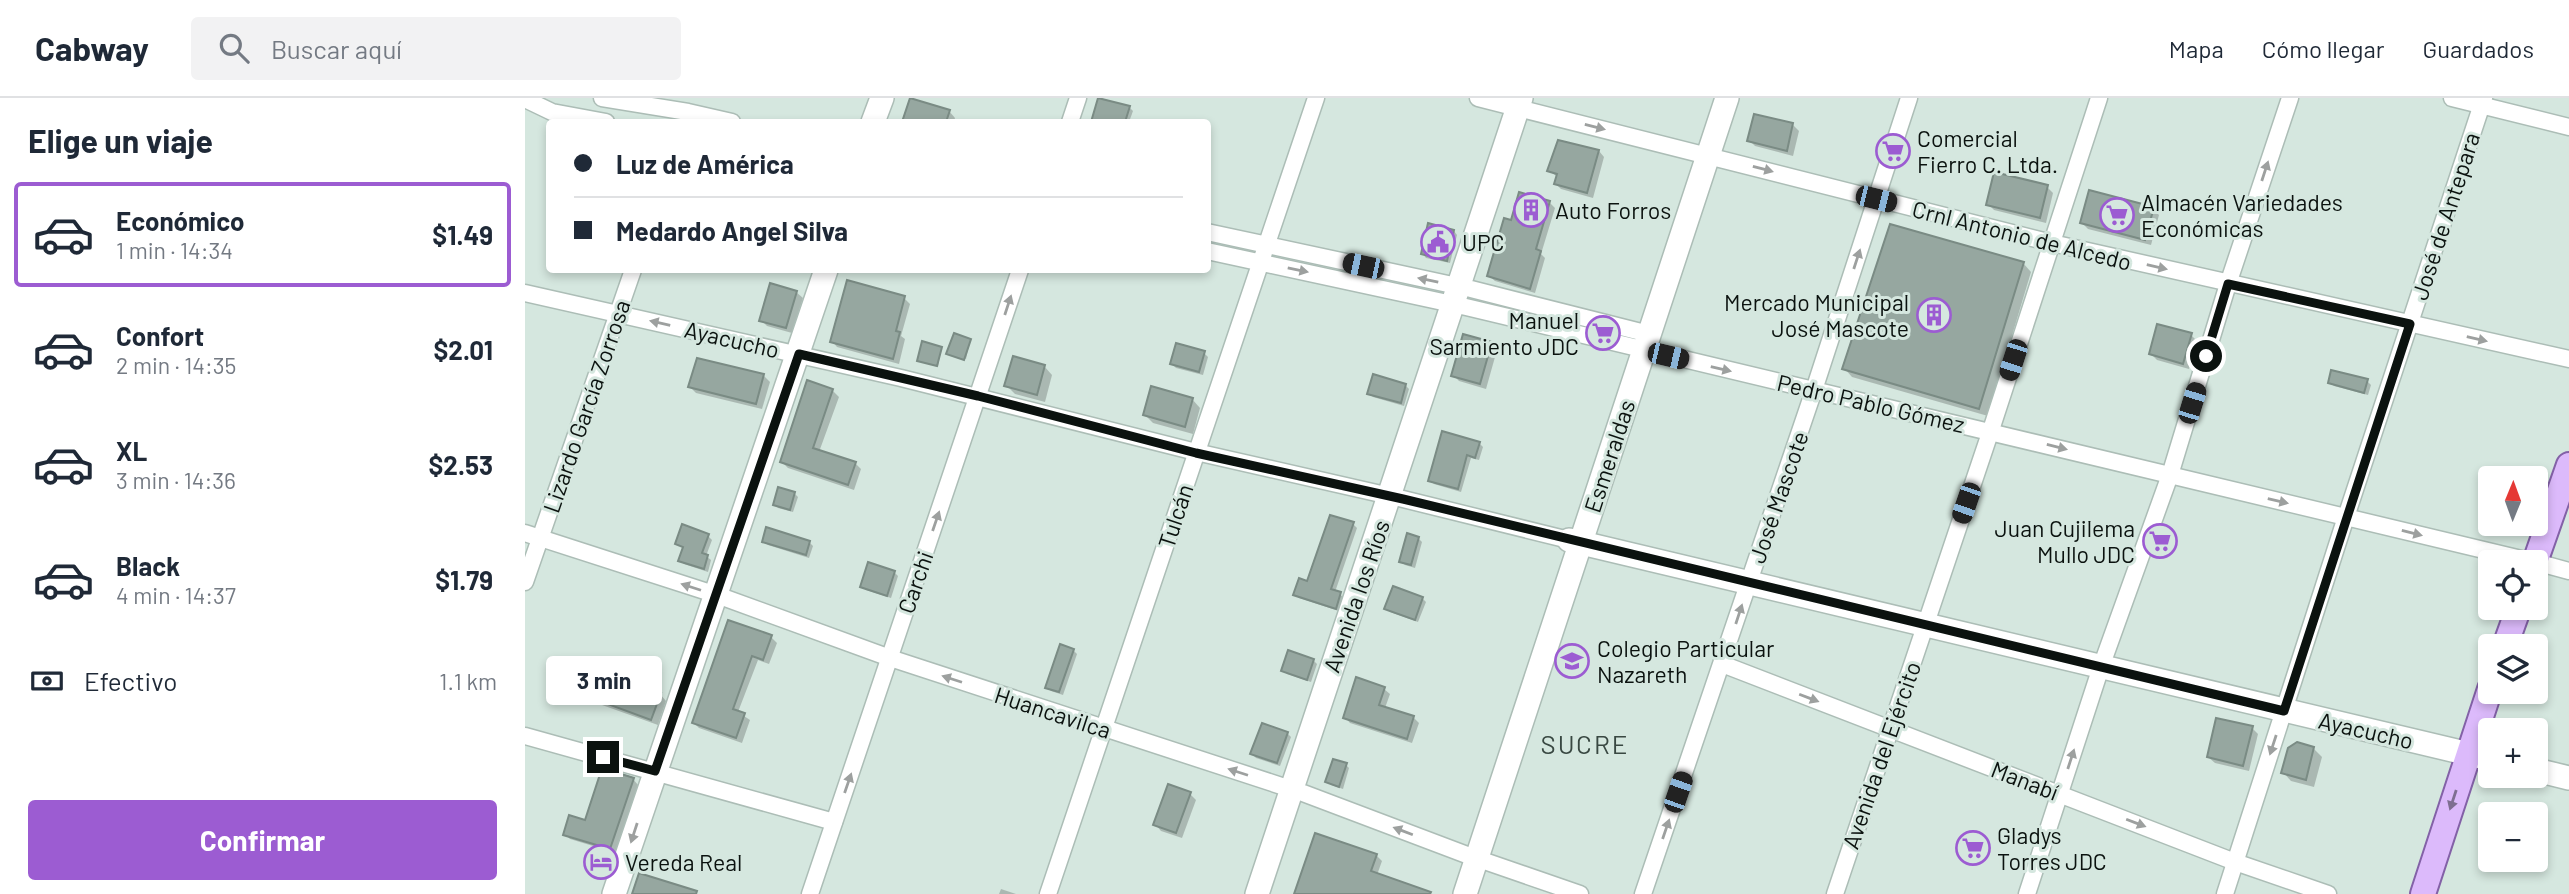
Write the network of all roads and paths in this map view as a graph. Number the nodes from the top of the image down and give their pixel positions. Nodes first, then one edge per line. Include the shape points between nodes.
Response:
1 (602, 98) edge
2 (882, 98) edge
3 (1078, 98) edge
4 (1316, 98) edge
5 (1478, 98) edge
6 (1715, 98) edge
7 (1727, 98) edge
8 (1909, 98) edge
9 (2099, 98) edge
10 (2290, 98) edge
11 (2452, 98) edge
12 (525, 99) edge
13 (2483, 101) edge
14 (1525, 103) edge
15 (688, 111) edge
16 (590, 119) edge
17 (720, 119) edge
18 (874, 119) edge
19 (1071, 119) edge
20 (2569, 127) edge
21 (1702, 153) junction
22 (1876, 199) junction
23 (1211, 233) edge
24 (2052, 243) junction
25 (1267, 245) junction
26 (1211, 252) edge
27 (1261, 262) junction
28 (632, 273) edge
29 (825, 273) edge
30 (1019, 273) edge
31 (2228, 284) junction
32 (525, 293) edge
33 (1463, 297) junction
34 (618, 313) junction
35 (2410, 324) junction
36 (1640, 341) junction
37 (799, 354) junction
38 (2569, 359) edge
39 (1814, 390) junction
40 (978, 396) junction
41 (1991, 430) junction
42 (1196, 453) junction
43 (2569, 465) edge
44 (2170, 475) junction
45 (1396, 497) junction
46 (2346, 517) junction
47 (532, 536) edge
48 (1575, 542) junction
49 (2485, 550) edge
50 (2539, 550) edge
51 (2548, 565) edge
52 (2569, 571) edge
53 (525, 582) edge
54 (1749, 583) junction
55 (717, 595) junction
56 (1925, 625) junction
57 (890, 658) junction
58 (1722, 664) junction
59 (2101, 667) junction
60 (2284, 711) junction
61 (1105, 729) junction
62 (1891, 729) junction
63 (525, 736) edge
64 (2478, 757) edge
65 (2478, 759) edge
66 (655, 771) junction
67 (2548, 773) edge
68 (2569, 778) edge
69 (1297, 791) junction
70 (2060, 793) junction
71 (834, 822) junction
72 (1472, 857) junction
73 (2235, 862) junction
74 (614, 894) edge
75 (810, 894) edge
76 (1048, 894) edge
77 (1257, 894) edge
78 (1269, 894) edge
79 (1454, 894) edge
80 (1465, 894) edge
81 (1580, 894) edge
82 (1643, 894) edge
83 (1835, 894) edge
84 (2027, 894) edge
85 (2225, 894) edge
86 (2328, 894) edge
87 (2423, 894) edge

1 - 15 street
2 - 18 main road
3 - 19 street
4 - 25 street, Tulcán
5 - 14 street, Crnl Antonio de Alcedo
6 - 21 main road, Esmeraldas
7 - 21 main road, Esmeraldas
8 - 22 street, José Mascote
9 - 24 street, Avenida del Ejército
31 -> 10 street
11 - 13 street
12 - 16 street via 552,112
13 - 20 street
13 - 35 street, José de Antepara
14 -> 21 street, Crnl Antonio de Alcedo
14 - 33 main road, Avenida los Ríos
15 - 17 street
21 -> 22 street, Crnl Antonio de Alcedo
21 - 36 main road, Esmeraldas
22 - 24 street, Crnl Antonio de Alcedo
39 -> 22 street, José Mascote
23 - 25 street, Pedro Pablo Gómez
24 -> 31 street, Crnl Antonio de Alcedo
24 - 41 street, Avenida del Ejército
25 - 27 street, Tulcán
33 -> 25 street, Pedro Pablo Gómez
26 - 27 street, Pedro Pablo Gómez
27 -> 33 street, Pedro Pablo Gómez
27 - 42 street, Tulcán
28 - 34 street, Lizardo García Zorrosa
29 - 37 main road
40 -> 30 street, Carchi
31 - 35 street, Crnl Antonio de Alcedo
31 - 44 street
32 - 34 street, Ayacucho
33 - 36 street, Pedro Pablo Gómez
33 - 45 main road, Avenida los Ríos
37 -> 34 street, Ayacucho
34 - 47 street, Lizardo García Zorrosa
35 -> 38 street, Crnl Antonio de Alcedo
35 - 46 street, José de Antepara
36 -> 39 street, Pedro Pablo Gómez
36 - 48 main road, Esmeraldas
37 - 40 street, Ayacucho
37 - 55 main road
39 - 41 street, Pedro Pablo Gómez
39 - 54 street, José Mascote
40 - 42 street, Ayacucho
57 -> 40 street, Carchi
41 -> 44 street, Pedro Pablo Gómez
41 - 56 street, Avenida del Ejército
42 - 45 street, Ayacucho
42 - 61 street, Tulcán
43 - 50 main road
44 -> 46 street, Pedro Pablo Gómez
44 - 59 street
45 - 48 street, Ayacucho
45 - 69 main road, Avenida los Ríos
46 -> 49 street, Pedro Pablo Gómez
46 - 60 street, José de Antepara
47 - 53 street, Lizardo García Zorrosa
55 -> 47 street, Huancavilca
48 - 54 main road, Ayacucho
48 - 72 main road, Esmeraldas
51 - 52 street, Pedro Pablo Gómez
54 - 56 main road, Ayacucho
58 -> 54 street, José Mascote
55 - 57 street, Huancavilca
55 - 66 main road
56 - 59 main road, Ayacucho
56 - 62 street, Avenida del Ejército
61 -> 57 street, Huancavilca
71 -> 57 street, Carchi
58 -> 62 street, Manabí
82 -> 58 street, José Mascote
59 - 60 main road, Ayacucho
70 -> 59 street
60 - 64 main road, Ayacucho
60 -> 73 street, José de Antepara
69 -> 61 street, Huancavilca
61 - 76 street, Tulcán
62 - 70 street, Manabí
62 - 83 street, Avenida del Ejército
63 - 66 street
65 -> 87 main road
66 - 71 street
66 -> 74 main road
67 - 68 main road
72 -> 69 street, Huancavilca
69 - 77 main road, Avenida los Ríos
69 - 78 main road, Avenida los Ríos
70 -> 73 street, Manabí
70 - 84 street
71 - 75 street, Carchi
72 - 79 main road, Esmeraldas
72 - 80 main road, Esmeraldas
72 - 81 street, Huancavilca
73 - 85 street, José de Antepara
73 - 86 street, Manabí

